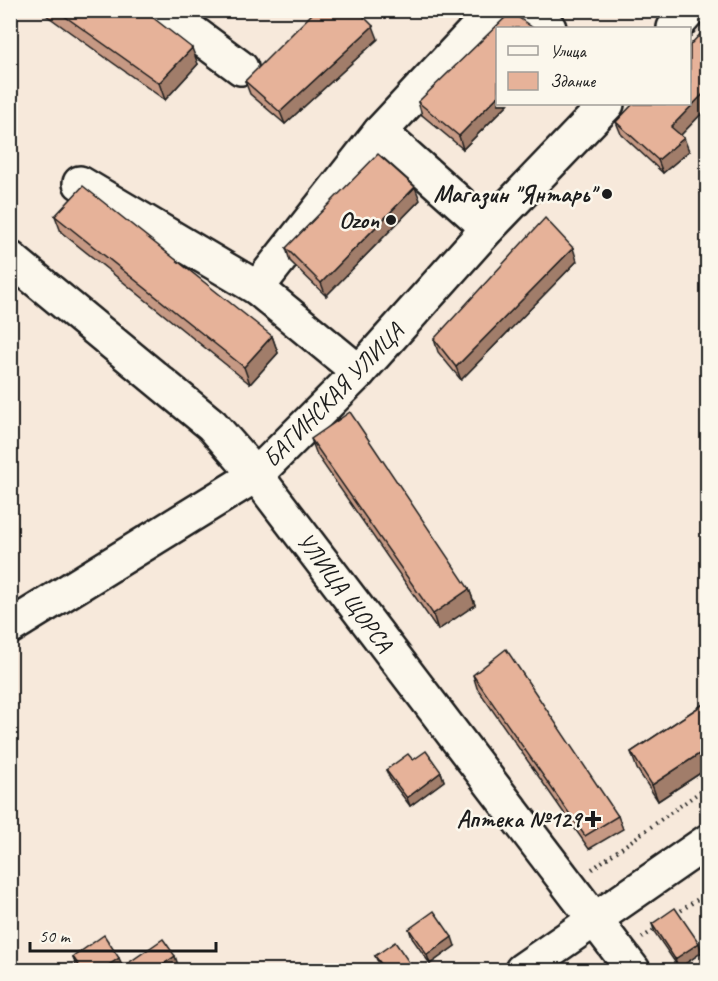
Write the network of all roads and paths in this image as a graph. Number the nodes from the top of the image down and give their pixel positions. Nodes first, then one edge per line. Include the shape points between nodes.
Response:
1 (163, 10) edge
2 (494, 10) edge
3 (527, 10) edge
4 (690, 10) edge
5 (548, 27) edge
6 (675, 27) edge
7 (241, 68) dead end
8 (606, 105) edge
9 (380, 132) junction
10 (80, 183) dead end
11 (488, 228) junction
12 (10, 258) edge
13 (257, 288) junction
14 (359, 372) junction
15 (256, 475) junction
16 (10, 627) edge
17 (708, 786) edge
18 (708, 841) edge
19 (570, 885) junction
20 (708, 892) edge
21 (596, 919) junction
22 (669, 919) edge
23 (659, 926) edge
24 (627, 962) edge
25 (522, 970) edge

1 - 7 street
2 - 9 street
3 - 5 street
4 - 6 street
8 - 11 street, БАГИНСКАЯ УЛИЦА
9 - 11 street
9 - 13 street
10 - 13 street
11 - 14 street, БАГИНСКАЯ УЛИЦА
12 - 15 street, УЛИЦА ЩОРСА via 212,425
13 - 14 street
14 - 15 street, БАГИНСКАЯ УЛИЦА
15 - 16 street, БАГИНСКАЯ УЛИЦА
15 - 19 street, УЛИЦА ЩОРСА
17 - 19 path
18 - 21 street
19 - 21 street, УЛИЦА ЩОРСА
20 - 22 path
21 - 24 street, УЛИЦА ЩОРСА
21 - 25 street
23 - 24 path

